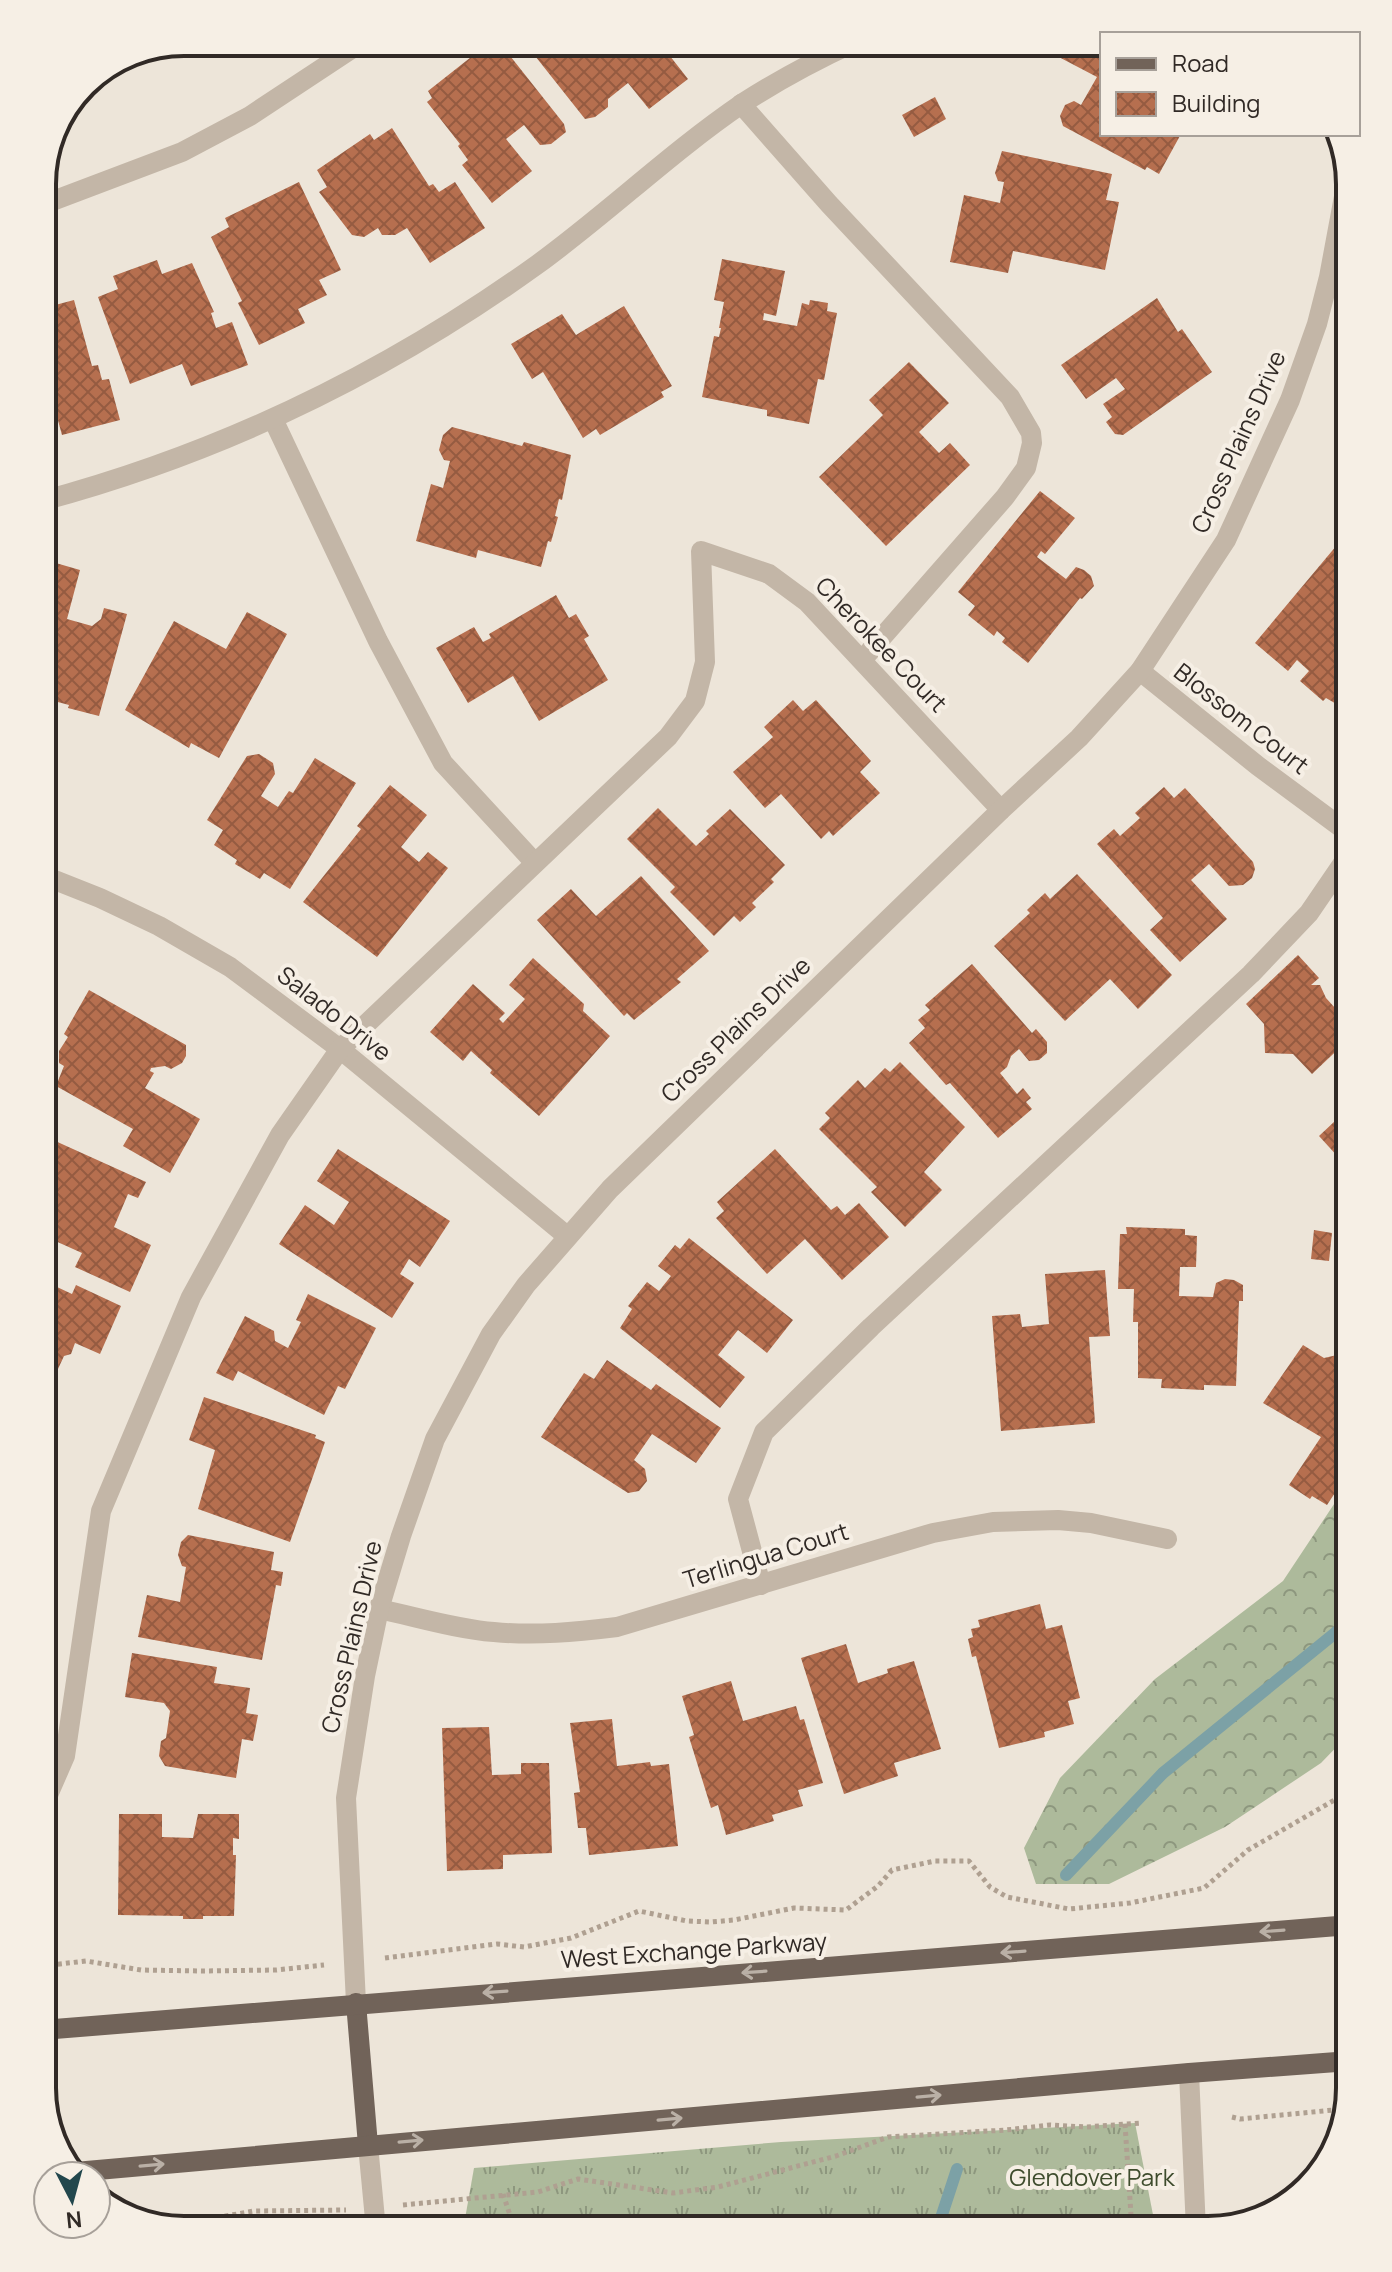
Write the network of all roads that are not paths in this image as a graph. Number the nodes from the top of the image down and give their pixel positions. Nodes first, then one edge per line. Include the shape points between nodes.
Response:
1 (341, 56) edge
2 (827, 56) edge
3 (741, 104) junction
4 (56, 200) edge
5 (1336, 255) edge
6 (273, 419) junction
7 (56, 497) edge
8 (863, 659) junction
9 (1140, 671) junction
10 (1001, 810) junction
11 (1336, 824) edge
12 (535, 863) junction
13 (1336, 873) edge
14 (56, 881) edge
15 (340, 1049) junction
16 (567, 1236) junction
17 (1167, 1539) dead end
18 (761, 1585) junction
19 (379, 1609) junction
20 (56, 1777) edge
21 (1336, 1926) edge
22 (356, 2003) junction
23 (56, 2029) edge
24 (1336, 2062) edge
25 (1189, 2073) junction
26 (368, 2145) junction
27 (112, 2169) edge
28 (375, 2216) edge
29 (1195, 2216) edge

1 - 4 street via 250,116 182,152
2 - 3 street
3 - 6 street via 462,316 354,380
3 - 8 street via 1010,397 1031,433 1026,468 1005,497
5 - 9 street, Cross Plains Drive via 1290,400 1258,474 1226,540
6 - 7 street via 171,460
6 - 12 street via 378,641 443,763
8 - 10 street, Cherokee Court
8 - 12 street, Cherokee Court via 807,602 769,574 701,551 705,662 695,701 668,737
9 - 10 street, Cross Plains Drive via 1079,738
9 - 11 street, Blossom Court
10 - 16 street, Cross Plains Drive
12 - 15 street
13 - 18 street via 1309,913 1251,974 764,1432 738,1499
14 - 15 street, Salado Drive via 147,920 218,960
15 - 16 street, Salado Drive
15 - 20 street via 280,1135 191,1297 101,1511 65,1756
16 - 19 street, Cross Plains Drive via 491,1334 435,1439
17 - 18 street, Terlingua Court via 1091,1523 993,1522 933,1533
18 - 19 street, Terlingua Court via 617,1627 537,1634 492,1632
19 - 22 street, Cross Plains Drive via 346,1798
21 -> 22 main road, West Exchange Parkway
22 - 23 main road, West Exchange Parkway
22 - 26 main road
24 - 25 main road
26 -> 25 main road
25 - 29 street
27 -> 26 main road
26 - 28 street

